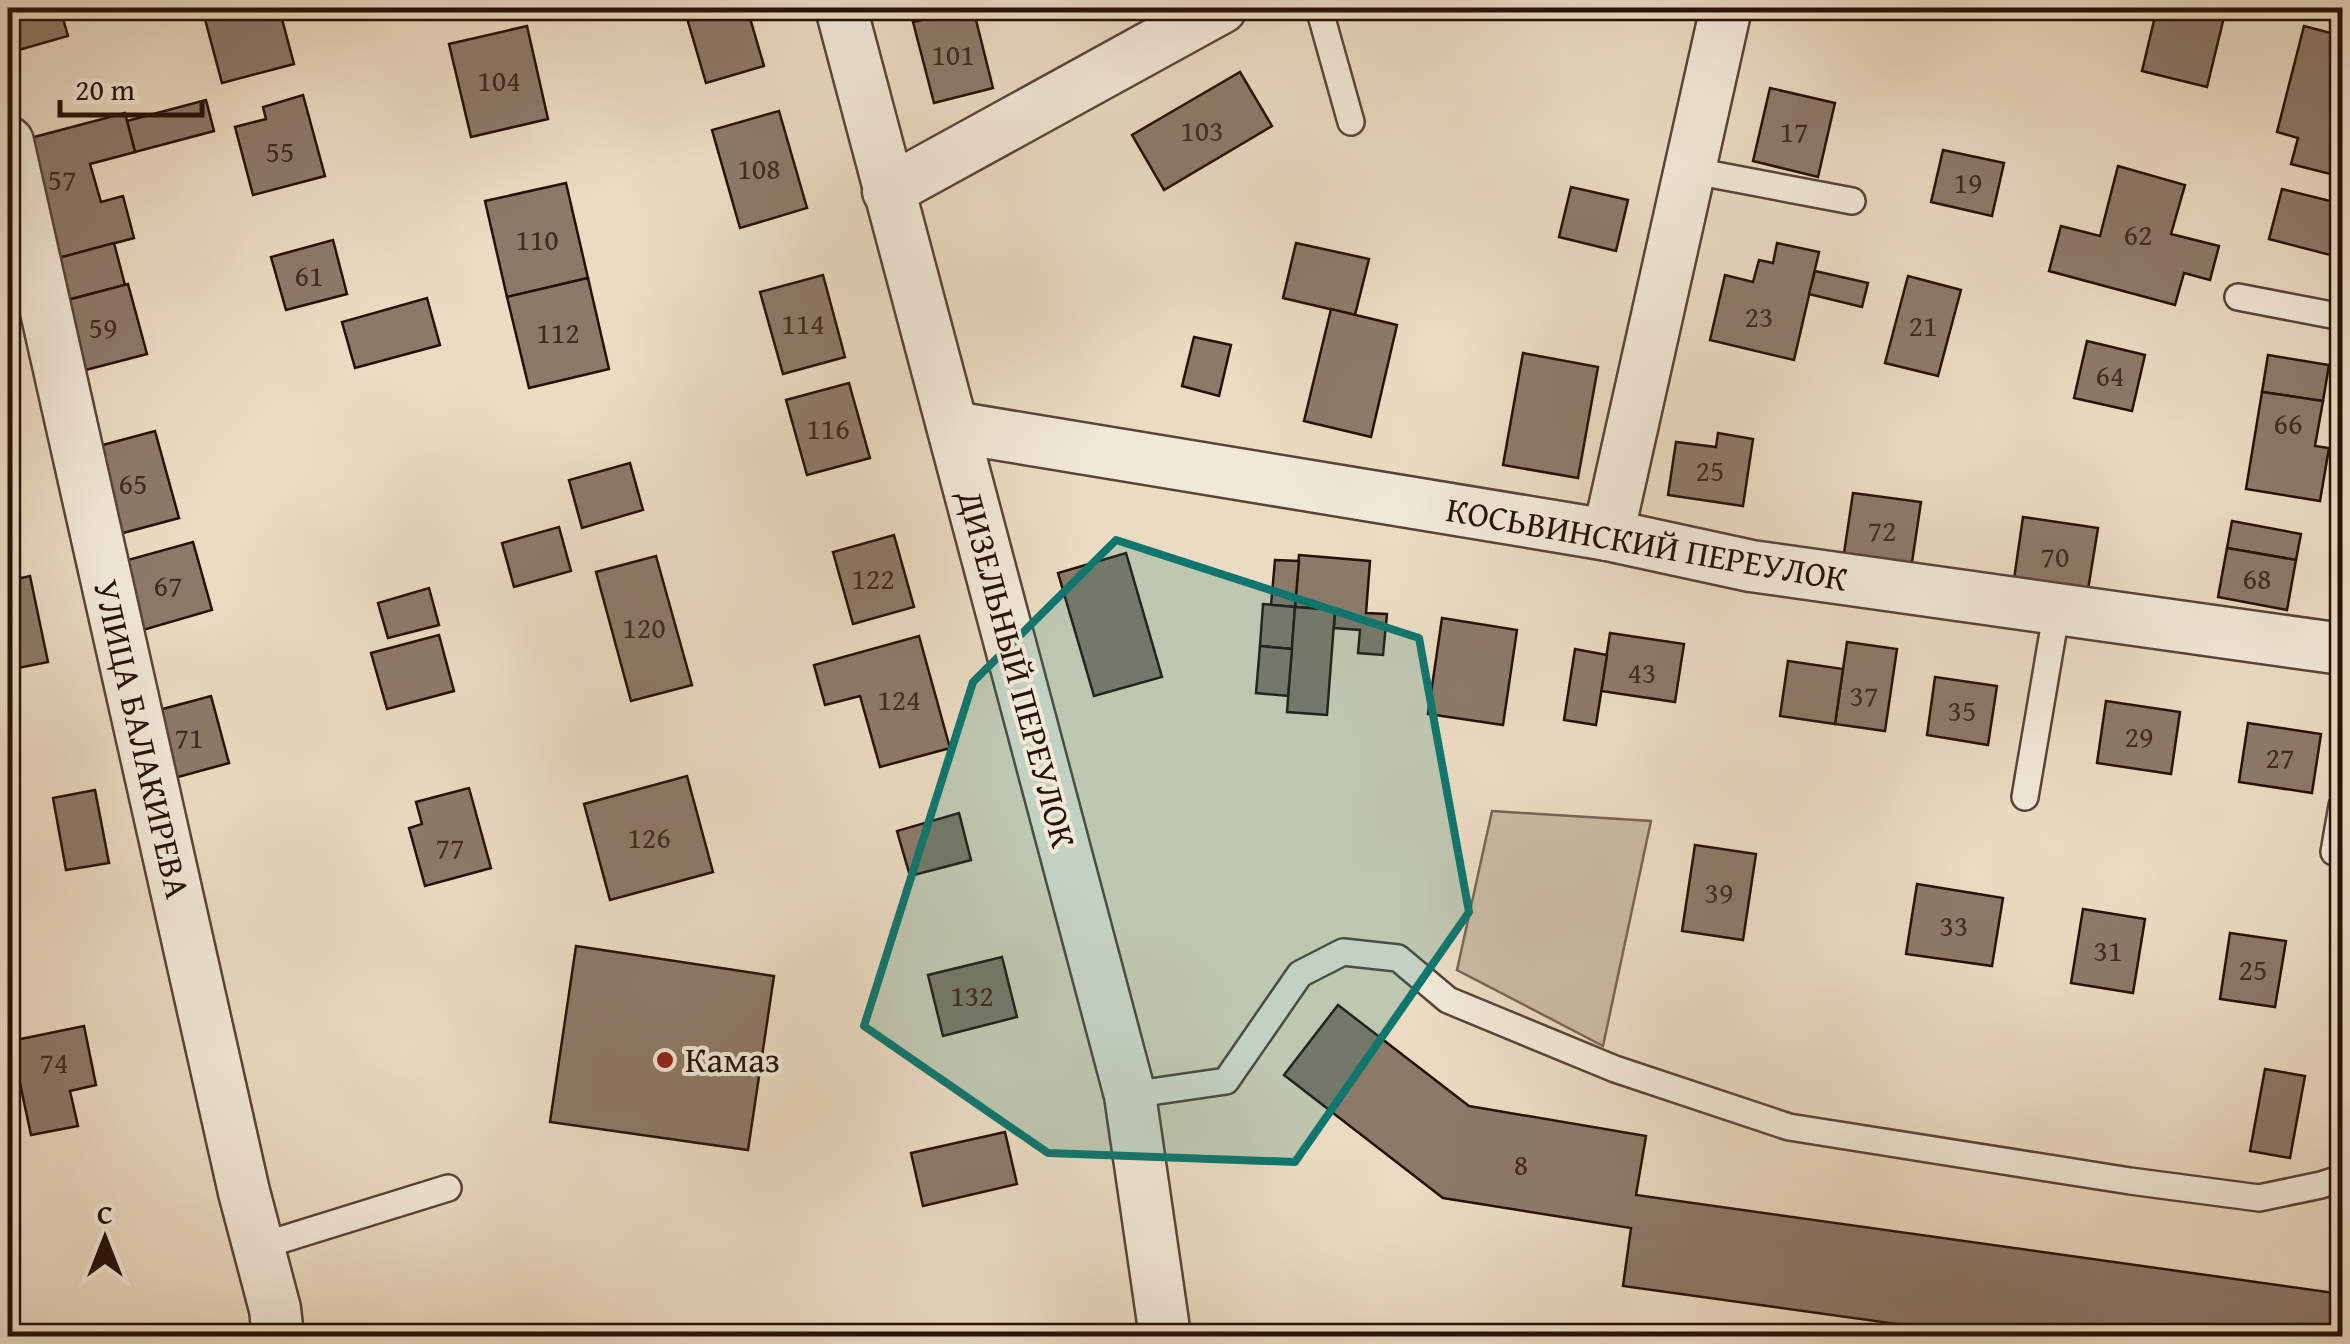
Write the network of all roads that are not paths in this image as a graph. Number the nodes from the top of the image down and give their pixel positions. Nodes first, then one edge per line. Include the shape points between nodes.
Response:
1 (840, 8) edge
2 (1221, 8) edge
3 (1319, 8) edge
4 (1726, 8) edge
5 (1351, 122) dead end
6 (8, 142) edge
7 (1690, 170) junction
8 (888, 191) junction
9 (1852, 201) dead end
10 (2238, 297) dead end
11 (2342, 317) edge
12 (952, 426) junction
13 (1608, 535) junction
14 (2057, 609) junction
15 (2340, 634) edge
16 (2025, 797) dead end
17 (2342, 806) edge
18 (2334, 852) dead end
19 (1130, 1094) junction
20 (2342, 1178) edge
21 (448, 1188) dead end
22 (258, 1246) junction
23 (278, 1336) edge
24 (1165, 1336) edge

1 - 8 street, ДИЗЕЛЬНЫЙ ПЕРЕУЛОК
2 - 8 street
3 - 5 lane
4 - 7 street
6 - 22 street, УЛИЦА БАЛАКИРЕВА
7 - 9 lane
7 - 13 street
8 - 12 street, ДИЗЕЛЬНЫЙ ПЕРЕУЛОК
10 - 11 lane
12 - 13 street, КОСЬВИНСКИЙ ПЕРЕУЛОК
12 - 19 street, ДИЗЕЛЬНЫЙ ПЕРЕУЛОК
13 - 14 street, КОСЬВИНСКИЙ ПЕРЕУЛОК via 1751,566
14 - 15 street, КОСЬВИНСКИЙ ПЕРЕУЛОК
14 - 16 lane
17 - 18 lane
19 - 20 lane via 1226,1081 1300,974 1343,952 1398,958 1448,1000 1615,1069 1789,1127 2259,1198
19 - 24 street, ДИЗЕЛЬНЫЙ ПЕРЕУЛОК
21 - 22 lane
22 - 23 street, УЛИЦА БАЛАКИРЕВА

